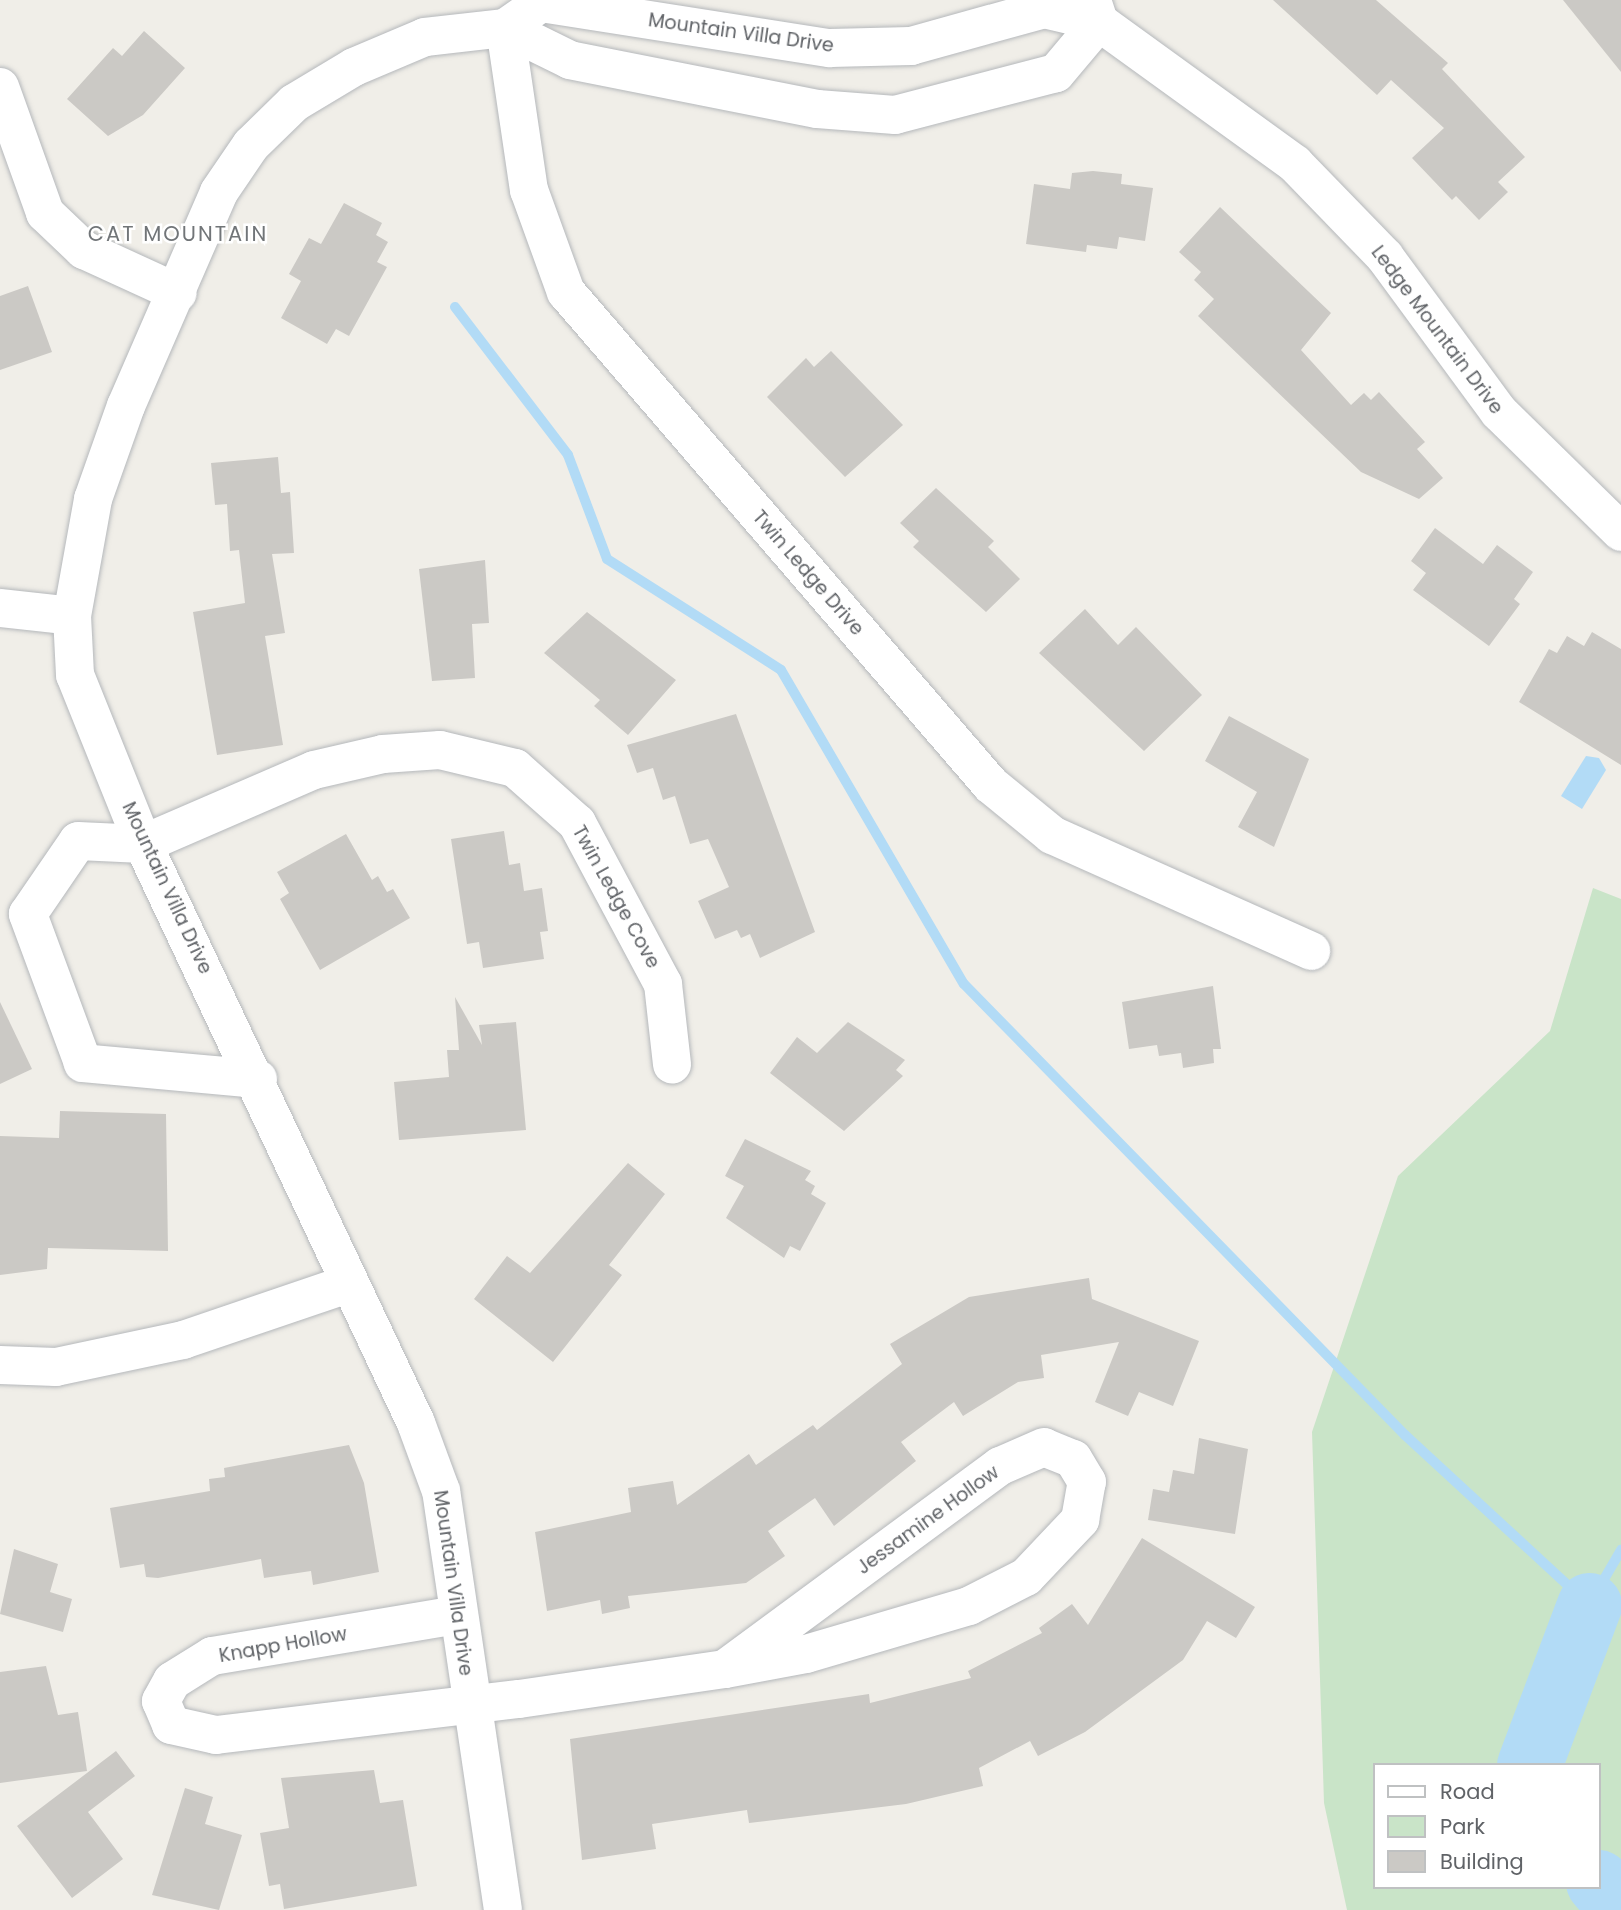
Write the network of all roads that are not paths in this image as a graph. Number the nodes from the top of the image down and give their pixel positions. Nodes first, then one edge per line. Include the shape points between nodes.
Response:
1 (1096, 11) edge
2 (505, 28) junction
3 (2, 103) edge
4 (178, 293) junction
5 (1621, 532) edge
6 (0, 608) edge
7 (72, 616) junction
8 (143, 844) junction
9 (1311, 951) dead end
10 (672, 1064) dead end
11 (258, 1079) junction
12 (351, 1283) junction
13 (0, 1365) edge
14 (457, 1615) junction
15 (725, 1669) junction
16 (470, 1706) junction
17 (503, 1910) edge

1 - 2 street, Mountain Villa Drive via 1044,9 911,46 830,48 541,2
1 - 2 street via 1056,73 895,115 817,109 570,60
1 - 5 street, Ledge Mountain Drive via 1295,164 1385,257 1499,412
2 - 4 street, Mountain Villa Drive via 425,37 354,67 294,103 251,145 219,192
2 - 9 street, Twin Ledge Drive via 529,190 566,292 991,785 1052,835
3 - 4 street via 45,213 84,250
4 - 7 street, Mountain Villa Drive via 126,406 93,499
6 - 7 street
7 - 8 street, Mountain Villa Drive via 75,675
8 - 10 street, Twin Ledge Cove via 314,770 383,754 440,750 515,768 577,823 663,984
8 - 11 street, Mountain Villa Drive
8 - 11 street via 78,841 28,914 83,1062
11 - 12 street, Mountain Villa Drive
12 - 13 street via 183,1340 56,1367
12 - 14 street, Mountain Villa Drive via 441,1491
14 - 16 street, Mountain Villa Drive
14 - 16 street, Knapp Hollow via 212,1656 172,1681 160,1701 171,1725 216,1735
15 - 15 street, Jessamine Hollow via 806,1654 992,1595 1026,1577 1080,1520 1087,1482 1073,1460 1044,1447 1000,1466
15 - 16 street, Jessamine Hollow
16 - 17 street, Mountain Villa Drive

